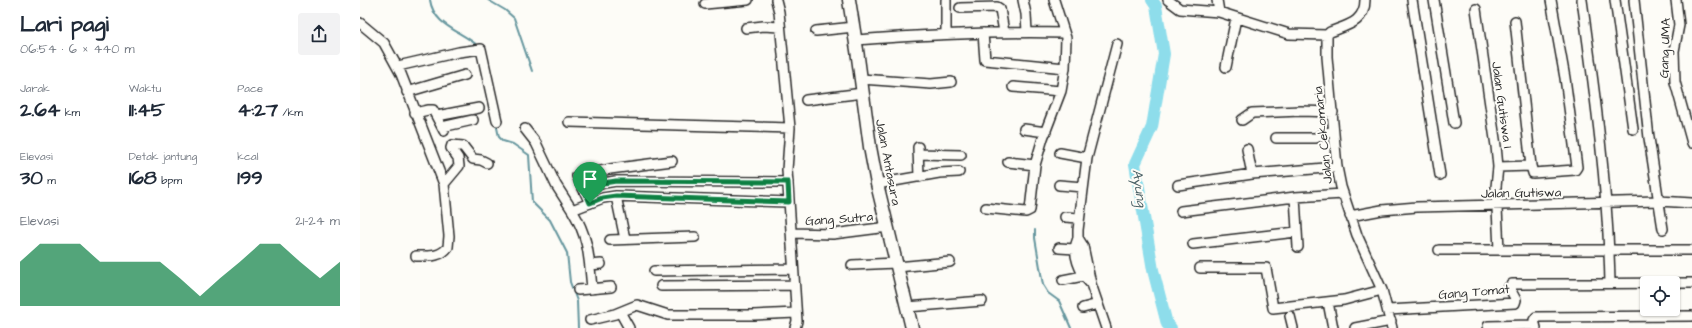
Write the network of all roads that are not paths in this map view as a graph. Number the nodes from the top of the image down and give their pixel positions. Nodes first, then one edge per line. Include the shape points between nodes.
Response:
1 (748, 0) edge
2 (776, 0) edge
3 (849, 0) edge
4 (946, 0) edge
5 (1022, 0) edge
6 (1054, 0) edge
7 (1168, 0) edge
8 (1217, 0) edge
9 (1365, 0) edge
10 (1412, 0) edge
11 (1434, 0) edge
12 (1551, 0) edge
13 (1582, 0) edge
14 (1615, 0) edge
15 (1634, 0) edge
16 (1676, 0) edge
17 (705, 4) dead end
18 (960, 8) dead end
19 (1476, 9) dead end
20 (1219, 12) junction
21 (1236, 18) junction
22 (1515, 21) dead end
23 (360, 23) edge
24 (780, 27) junction
25 (854, 27) junction
26 (746, 28) dead end
27 (816, 31) dead end
28 (1004, 32) junction
29 (1027, 32) junction
30 (983, 33) junction
31 (1064, 33) junction
32 (946, 34) junction
33 (1327, 36) junction
34 (856, 40) junction
35 (1117, 44) dead end
36 (398, 66) junction
37 (1226, 67) dead end
38 (1065, 68) junction
39 (465, 75) dead end
40 (861, 79) junction
41 (951, 82) dead end
42 (1013, 87) dead end
43 (1061, 91) junction
44 (408, 92) junction
45 (863, 93) junction
46 (806, 100) dead end
47 (479, 108) dead end
48 (1333, 112) junction
49 (415, 113) junction
50 (437, 116) junction
51 (473, 120) dead end
52 (1242, 120) dead end
53 (497, 122) dead end
54 (569, 122) dead end
55 (1454, 123) dead end
56 (790, 128) junction
57 (525, 129) dead end
58 (1024, 129) dead end
59 (1633, 129) dead end
60 (1046, 132) junction
61 (1333, 132) junction
62 (1276, 138) dead end
63 (1692, 143) edge
64 (1247, 149) dead end
65 (1060, 153) dead end
66 (961, 155) dead end
67 (1087, 158) junction
68 (672, 161) dead end
69 (1008, 162) dead end
70 (488, 163) dead end
71 (1035, 165) junction
72 (1531, 166) junction
73 (1337, 167) junction
74 (1498, 168) junction
75 (959, 172) dead end
76 (1252, 174) junction
77 (1440, 175) dead end
78 (919, 177) junction
79 (788, 182) junction
80 (444, 184) junction
81 (877, 184) junction
82 (1059, 185) dead end
83 (1178, 185) dead end
84 (1083, 187) junction
85 (584, 189) junction
86 (1342, 194) junction
87 (616, 196) junction
88 (1294, 197) junction
89 (1659, 201) junction
90 (789, 202) junction
91 (590, 203) junction
92 (1607, 203) junction
93 (1692, 203) edge
94 (1498, 206) junction
95 (986, 208) dead end
96 (572, 210) junction
97 (1182, 211) dead end
98 (1350, 216) junction
99 (1065, 217) dead end
100 (1079, 218) junction
101 (888, 227) junction
102 (1663, 229) dead end
103 (1296, 232) junction
104 (791, 233) junction
105 (695, 237) dead end
106 (1078, 238) junction
107 (625, 239) junction
108 (610, 240) dead end
109 (1193, 244) dead end
110 (1298, 247) dead end
111 (1059, 248) dead end
112 (1075, 249) junction
113 (1438, 250) dead end
114 (1499, 250) junction
115 (1692, 250) edge
116 (1609, 251) junction
117 (416, 256) dead end
118 (950, 262) dead end
119 (600, 264) dead end
120 (590, 265) junction
121 (897, 265) junction
122 (852, 266) dead end
123 (1200, 268) dead end
124 (793, 269) junction
125 (654, 271) dead end
126 (1083, 276) junction
127 (1063, 280) dead end
128 (1610, 283) junction
129 (1692, 283) edge
130 (1091, 284) junction
131 (793, 285) junction
132 (660, 286) dead end
133 (610, 287) dead end
134 (592, 289) junction
135 (578, 290) dead end
136 (1382, 290) junction
137 (982, 301) dead end
138 (1328, 302) junction
139 (1098, 304) junction
140 (907, 307) junction
141 (1083, 308) dead end
142 (1388, 310) junction
143 (620, 312) junction
144 (796, 313) junction
145 (1290, 316) dead end
146 (1692, 316) edge
147 (590, 320) dead end
148 (1392, 325) edge
149 (1488, 326) dead end
150 (1536, 327) edge
151 (629, 328) edge
152 (795, 328) edge
153 (912, 328) edge
154 (1106, 328) edge
155 (1293, 328) edge
156 (1333, 328) edge
157 (1355, 328) edge

1 - 17 street
2 - 24 street
3 - 25 main road, Jalan Antasura
4 - 32 street
5 - 29 street
6 - 31 street
7 - 20 street via 1180,9
8 - 20 street
9 - 33 street via 1365,11 1358,20 1330,32
10 - 77 street
11 - 55 street
12 - 72 street via 1577,167 1575,170 1533,173
13 - 92 street
14 - 59 street
15 - 89 street via 1649,138
16 - 63 street, Gang UMA via 1679,25 1674,50 1675,82
18 - 28 street via 997,6 1000,9
19 - 74 street, Jalan Gutiswa I
20 - 21 street
21 - 33 street via 1289,34
21 - 37 street
22 - 72 street
23 - 36 street via 380,39
24 - 26 street
24 - 56 street
25 - 27 street
25 - 34 main road, Jalan Antasura
28 - 29 street
28 - 30 street
29 - 31 street
30 - 32 street
30 - 38 street via 985,60
31 - 38 street
32 - 34 street
33 - 48 street, Jalan Cekomaria
34 - 40 main road, Jalan Antasura
35 - 67 street
36 - 44 street
36 - 53 street via 481,49
38 - 43 street
39 - 44 street
40 - 41 street via 930,84
40 - 45 main road, Jalan Antasura
42 - 43 street
43 - 60 street
44 - 49 street
45 - 46 street
45 - 81 main road, Jalan Antasura
47 - 50 street
48 - 52 street via 1252,113
48 - 61 street, Jalan Cekomaria
49 - 50 street via 431,110
49 - 80 street
50 - 51 street via 443,129
54 - 56 street
56 - 79 street
57 - 96 street via 536,143 556,185
58 - 60 street
60 - 71 street
61 - 62 street via 1324,133 1316,138
61 - 73 street, Jalan Cekomaria
64 - 76 street
65 - 67 street
66 - 78 street via 918,150
67 - 84 street
68 - 85 street via 577,176
69 - 71 street
70 - 80 street via 473,159 463,146 452,145 451,149 458,158 459,166
71 - 95 street via 1028,211
72 - 74 street
73 - 76 street
73 - 86 street, Jalan Cekomaria
74 - 94 street, Jalan Gutiswa I
75 - 78 street
76 - 83 street
78 - 81 street
79 - 85 street via 616,181
79 - 90 street
80 - 117 street via 448,247 436,256
81 - 101 main road, Jalan Antasura
82 - 84 street
84 - 100 street
85 - 91 street
86 - 88 street
86 - 98 street, Jalan Cekomaria
87 - 90 street
87 - 91 street
87 - 107 street
88 - 97 street
88 - 103 street
89 - 92 street, Jalan Gutiswa
89 - 93 street, Jalan Gutiswa
89 - 102 street
90 - 104 street
91 - 96 street
92 - 94 street, Jalan Gutiswa
92 - 116 street
94 - 98 street, Jalan Gutiswa via 1394,209
94 - 114 street, Jalan Gutiswa I
96 - 120 street via 583,231
98 - 136 street, Jalan Cekomaria
99 - 100 street
100 - 106 street
101 - 104 street, Gang Sutra via 833,234
101 - 121 main road, Jalan Antasura
103 - 109 street
103 - 110 street
104 - 124 street
105 - 107 street
106 - 112 street
106 - 130 street via 1083,246
107 - 108 street
111 - 112 street
112 - 126 street
113 - 114 street
114 - 116 street
115 - 116 street
116 - 128 street
118 - 121 street
119 - 120 street
120 - 134 street
121 - 122 street
121 - 140 main road, Jalan Antasura
123 - 138 street via 1266,268 1273,308
124 - 125 street
124 - 131 street
126 - 127 street
126 - 130 street
128 - 129 street
128 - 142 street, Gang Tomat via 1512,284 1510,289 1515,303
130 - 139 street
131 - 132 street
131 - 144 street
133 - 134 street
134 - 135 street
136 - 138 street via 1356,298
136 - 142 street, Jalan Cekomaria
137 - 140 street
138 - 156 street
139 - 141 street
139 - 154 street
140 - 153 main road, Jalan Antasura
142 - 148 street, Jalan Cekomaria
143 - 144 street via 637,305 668,315
143 - 147 street
143 - 151 street
144 - 152 street
145 - 155 street
146 - 150 street via 1536,317
148 - 157 street
149 - 150 street

